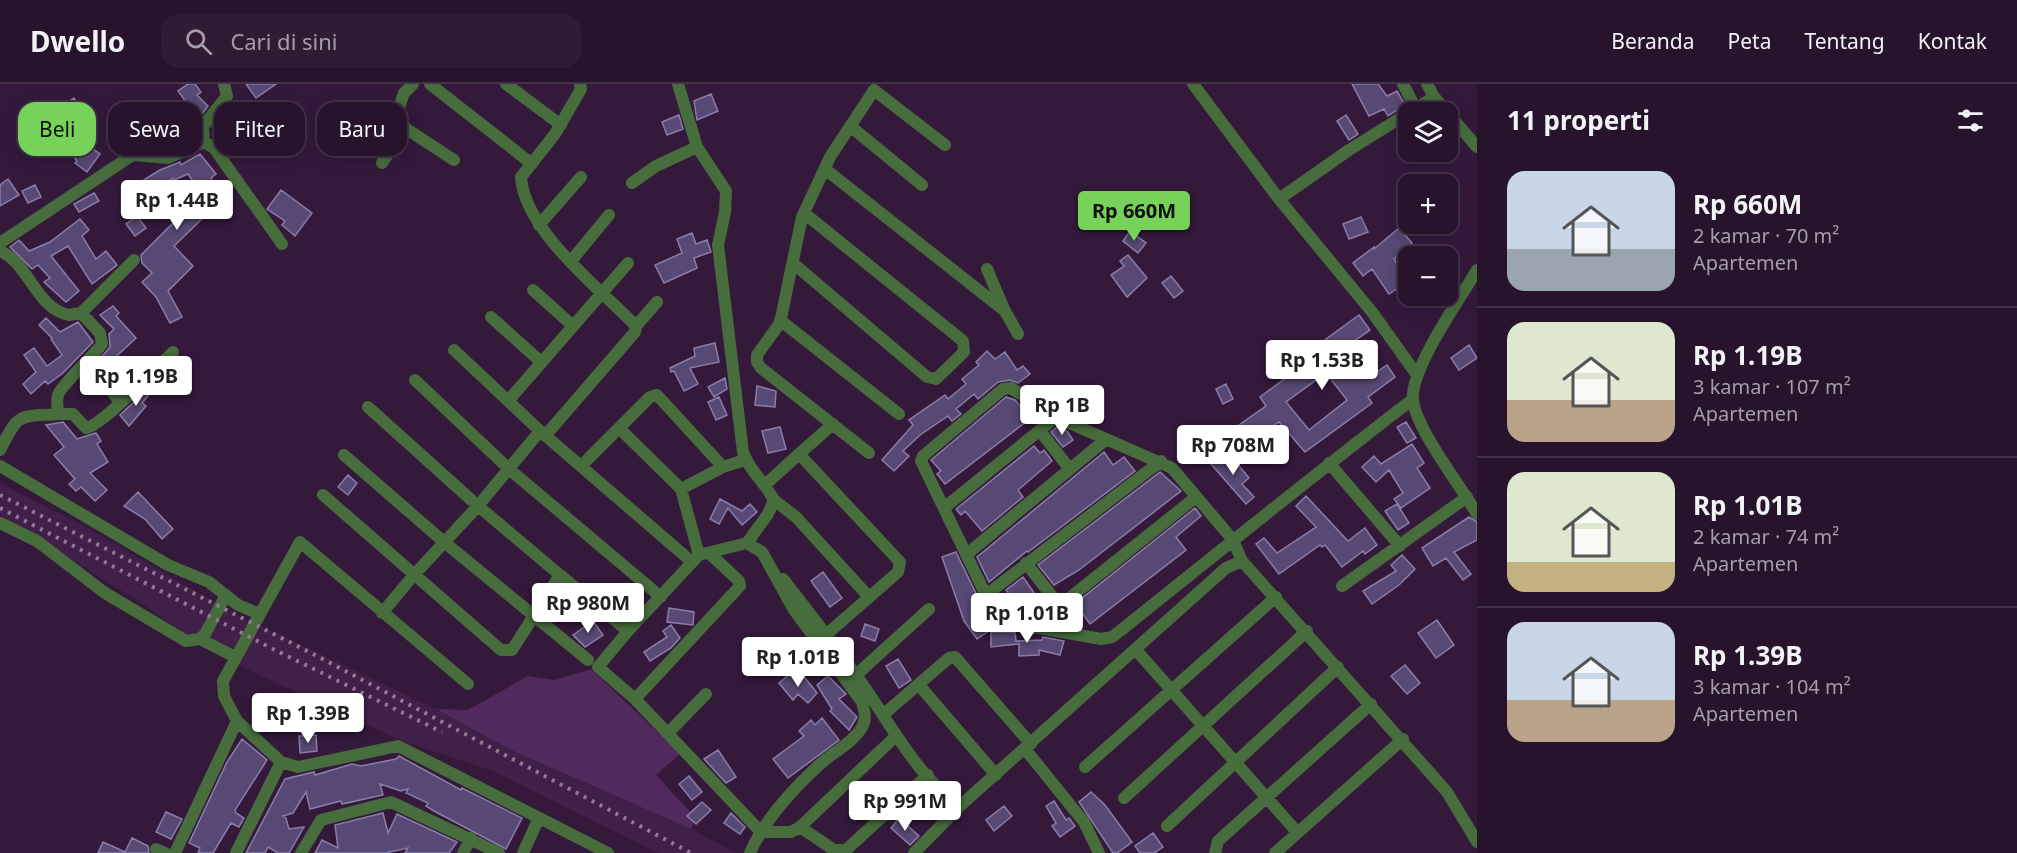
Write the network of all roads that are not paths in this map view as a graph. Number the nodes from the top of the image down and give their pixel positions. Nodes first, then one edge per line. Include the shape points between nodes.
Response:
1 (413, 84) edge
2 (430, 84) edge
3 (507, 84) edge
4 (580, 84) edge
5 (678, 84) edge
6 (1193, 84) edge
7 (1403, 84) edge
8 (1427, 84) edge
9 (229, 87) edge
10 (873, 87) edge
11 (1434, 97) junction
12 (401, 102) edge
13 (1412, 102) edge
14 (1424, 102) edge
15 (1398, 118) edge
16 (561, 125) junction
17 (850, 126) junction
18 (407, 129) edge
19 (204, 142) junction
20 (945, 145) dead end
21 (698, 147) junction
22 (1477, 147) edge
23 (387, 156) edge
24 (454, 160) dead end
25 (382, 163) dead end
26 (532, 164) junction
27 (825, 169) junction
28 (581, 177) dead end
29 (632, 183) dead end
30 (922, 185) dead end
31 (1279, 199) junction
32 (804, 213) junction
33 (609, 215) dead end
34 (539, 225) junction
35 (0, 243) edge
36 (282, 244) dead end
37 (0, 251) edge
38 (135, 261) dead end
39 (572, 261) junction
40 (628, 263) dead end
41 (794, 264) junction
42 (987, 269) dead end
43 (1477, 270) edge
44 (533, 290) dead end
45 (602, 292) junction
46 (657, 302) dead end
47 (1005, 311) junction
48 (81, 312) junction
49 (491, 317) dead end
50 (780, 320) junction
51 (573, 326) junction
52 (636, 326) junction
53 (1018, 334) dead end
54 (454, 350) dead end
55 (173, 352) dead end
56 (89, 362) junction
57 (541, 362) junction
58 (1417, 375) junction
59 (416, 380) dead end
60 (1413, 399) junction
61 (508, 401) junction
62 (120, 402) junction
63 (368, 407) dead end
64 (58, 414) junction
65 (899, 414) dead end
66 (1056, 417) junction
67 (833, 424) junction
68 (618, 428) junction
69 (1040, 431) junction
70 (543, 434) junction
71 (1104, 441) junction
72 (0, 450) edge
73 (869, 453) dead end
74 (799, 454) junction
75 (344, 455) dead end
76 (745, 460) junction
77 (1161, 461) junction
78 (1329, 463) junction
79 (0, 466) edge
80 (581, 466) junction
81 (723, 467) junction
82 (1069, 468) junction
83 (509, 469) junction
84 (766, 484) junction
85 (681, 489) junction
86 (323, 495) dead end
87 (1196, 497) junction
88 (1467, 497) junction
89 (774, 500) junction
90 (478, 506) junction
91 (944, 508) junction
92 (1477, 514) edge
93 (0, 523) edge
94 (1233, 540) junction
95 (444, 543) junction
96 (747, 543) junction
97 (1400, 546) junction
98 (762, 552) junction
99 (967, 554) junction
100 (700, 557) junction
101 (1242, 561) junction
102 (1026, 563) junction
103 (560, 575) junction
104 (413, 576) junction
105 (1342, 586) dead end
106 (226, 595) junction
107 (986, 595) junction
108 (661, 597) junction
109 (869, 597) junction
110 (1276, 597) junction
111 (1059, 605) junction
112 (929, 609) dead end
113 (257, 613) junction
114 (382, 613) junction
115 (535, 615) junction
116 (1032, 628) junction
117 (628, 630) junction
118 (1307, 631) junction
119 (827, 634) junction
120 (200, 639) junction
121 (1136, 650) junction
122 (231, 655) junction
123 (588, 660) dead end
124 (1338, 667) junction
125 (856, 675) junction
126 (468, 684) dead end
127 (919, 685) junction
128 (1171, 690) junction
129 (706, 694) dead end
130 (635, 699) junction
131 (1371, 704) junction
132 (884, 714) junction
133 (237, 721) junction
134 (1202, 725) junction
135 (668, 733) junction
136 (896, 736) junction
137 (1403, 739) junction
138 (1028, 747) junction
139 (281, 762) junction
140 (1234, 762) junction
141 (1085, 767) dead end
142 (928, 775) junction
143 (996, 775) junction
144 (1265, 796) junction
145 (1124, 798) dead end
146 (961, 805) junction
147 (539, 818) junction
148 (1167, 826) dead end
149 (800, 827) junction
150 (761, 832) junction
151 (1297, 832) junction
152 (471, 838) junction
153 (1477, 842) edge
154 (586, 848) edge
155 (175, 853) edge
156 (236, 853) edge
157 (302, 853) edge
158 (463, 853) edge
159 (499, 853) edge
160 (523, 853) edge
161 (608, 853) edge
162 (750, 853) edge
163 (914, 853) edge
164 (1099, 853) edge
165 (1215, 853) edge
166 (1275, 853) edge

1 - 12 street
2 - 26 street
3 - 16 street
4 - 16 street via 581,89
5 - 21 street
6 - 31 street
7 - 13 street
8 - 11 street
9 - 19 street via 203,126
10 - 17 street
10 - 20 street
11 - 14 street
11 - 22 street
15 - 31 street
16 - 26 street
17 - 27 street
17 - 30 street
18 - 24 street
19 - 35 street via 168,158 134,155
19 - 36 street via 214,148
21 - 29 street via 656,166
21 - 76 street via 726,191 718,245
23 - 25 street
26 - 34 street via 521,177 522,189
27 - 32 street
27 - 47 street
28 - 34 street
31 - 58 street via 1342,274
32 - 41 street
32 - 41 street via 963,341 964,352 936,379 927,377
33 - 39 street
34 - 39 street
37 - 48 street via 12,259 56,309 69,315
38 - 48 street
39 - 45 street
40 - 45 street
41 - 50 street
42 - 47 street
43 - 58 street
44 - 51 street
45 - 51 street
45 - 52 street
46 - 52 street
47 - 53 street
48 - 56 street via 102,339
49 - 57 street
50 - 65 street
50 - 67 street via 757,355 757,362
51 - 57 street
52 - 70 street via 635,332
54 - 61 street
55 - 62 street
56 - 62 street
56 - 64 street via 61,389
57 - 61 street
58 - 60 street
59 - 83 street
60 - 78 street
60 - 88 street via 1422,426
61 - 70 street
62 - 64 street via 88,428 73,414
63 - 90 street
64 - 72 street via 26,415 19,419
66 - 69 street
66 - 71 street
66 - 91 street via 1016,390 1003,389 923,456 922,467
67 - 73 street
67 - 74 street
68 - 80 street
68 - 81 street via 657,395
68 - 85 street
69 - 82 street
69 - 91 street
70 - 80 street
70 - 83 street
71 - 77 street
71 - 82 street
74 - 84 street
74 - 109 street via 900,562 898,572
75 - 95 street
76 - 81 street
76 - 84 street
77 - 87 street via 1172,468
77 - 102 street
78 - 94 street
78 - 97 street
79 - 106 street
80 - 100 street
81 - 85 street
82 - 99 street
83 - 90 street
83 - 108 street
84 - 89 street
85 - 100 street
86 - 104 street
87 - 94 street
87 - 111 street
88 - 92 street
88 - 97 street
89 - 96 street
89 - 109 street via 796,518
90 - 95 street
90 - 103 street
91 - 99 street
93 - 120 street via 37,541 105,593 180,639
94 - 101 street
94 - 116 street via 1112,637 1084,637
95 - 104 street
95 - 115 street
96 - 98 street
96 - 100 street
97 - 105 street
98 - 119 street
98 - 150 street via 794,610 862,702 866,718 858,733 819,765
99 - 107 street
100 - 108 street
100 - 130 street via 740,586
101 - 110 street
101 - 121 street via 1226,568
102 - 107 street
102 - 111 street
103 - 115 street
103 - 117 street
104 - 114 street
104 - 115 street via 501,650 512,650
106 - 113 street
106 - 120 street
107 - 116 street via 1000,619
108 - 117 street
109 - 119 street
110 - 118 street
110 - 128 street
111 - 116 street
112 - 125 street
113 - 114 street via 300,542
113 - 122 street
114 - 126 street
115 - 123 street
117 - 130 street via 598,667
118 - 124 street
118 - 134 street
119 - 125 street
120 - 122 street
121 - 128 street
121 - 138 street
122 - 133 street via 222,687
124 - 131 street
124 - 140 street
125 - 132 street
127 - 132 street
127 - 138 street via 955,657
127 - 143 street
128 - 134 street
128 - 141 street
129 - 135 street
130 - 135 street
131 - 137 street
131 - 144 street
132 - 136 street
133 - 139 street
133 - 155 street
134 - 140 street
134 - 145 street
135 - 150 street
136 - 142 street
136 - 149 street
137 - 151 street
137 - 153 street via 1447,792
138 - 143 street
138 - 164 street via 1079,814
139 - 147 street via 298,767 398,746
139 - 156 street
140 - 144 street
140 - 148 street
142 - 146 street
142 - 149 street via 851,848 837,852
143 - 146 street
144 - 151 street
144 - 165 street via 1218,841
146 - 163 street
147 - 154 street
147 - 160 street
149 - 150 street via 791,832
150 - 162 street
151 - 166 street
152 - 157 street via 386,802 321,820
152 - 158 street
152 - 159 street
154 - 161 street

